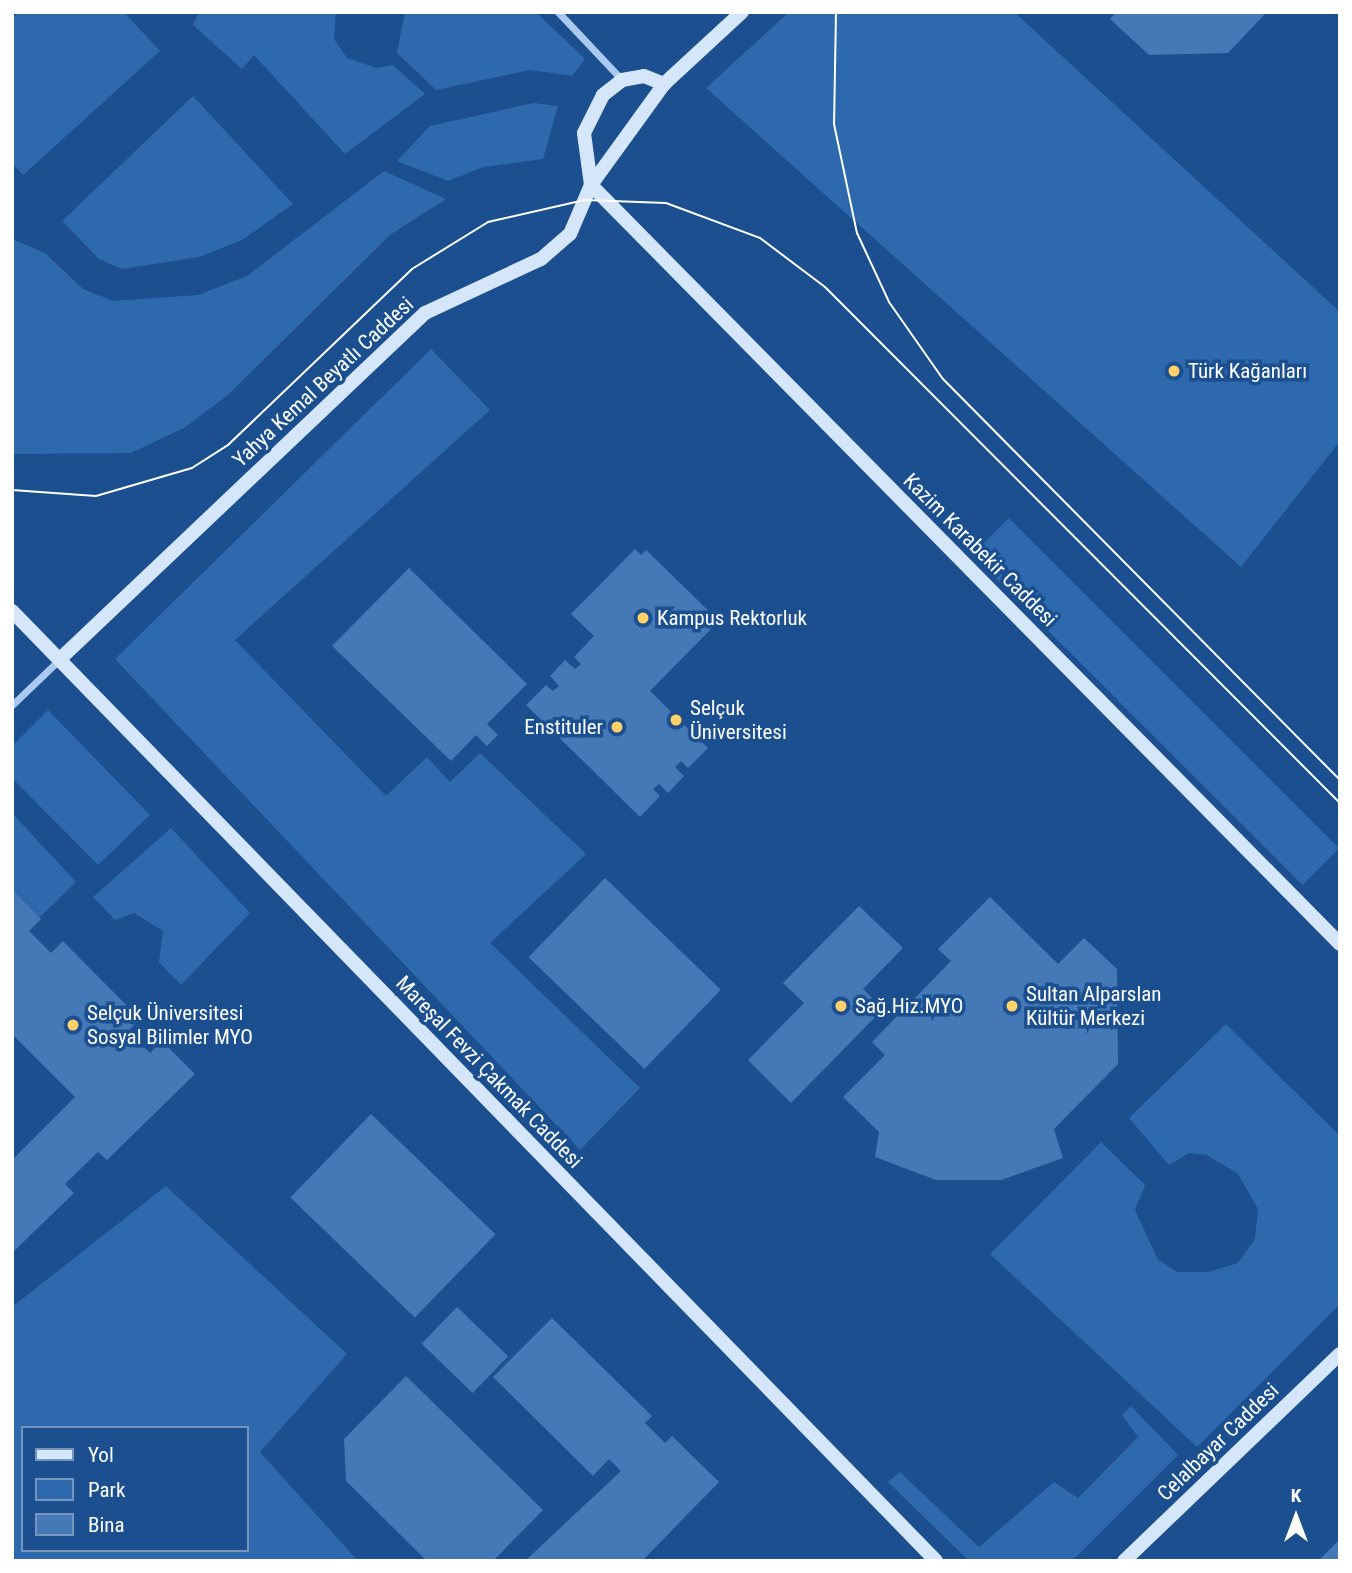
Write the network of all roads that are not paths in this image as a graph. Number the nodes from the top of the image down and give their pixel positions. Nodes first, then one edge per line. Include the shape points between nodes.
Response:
1 (558, 12) edge
2 (742, 12) edge
3 (622, 80) junction
4 (664, 84) junction
5 (591, 185) junction
6 (12, 611) edge
7 (60, 659) junction
8 (12, 705) edge
9 (1340, 944) edge
10 (1340, 1354) edge
11 (936, 1561) edge
12 (1124, 1561) edge

1 - 3 street
2 - 4 street, Yahya Kemal Beyatlı Caddesi
3 - 4 street via 644,76
3 - 5 street via 603,95 584,133
4 - 5 street, Yahya Kemal Beyatlı Caddesi
5 - 7 street, Yahya Kemal Beyatlı Caddesi via 570,234 541,260 425,313
5 - 9 street, Kazim Karabekir Caddesi
6 - 7 street, Mareşal Fevzi Çakmak Caddesi
7 - 8 street
7 - 11 street, Mareşal Fevzi Çakmak Caddesi
10 - 12 street, Celalbayar Caddesi

